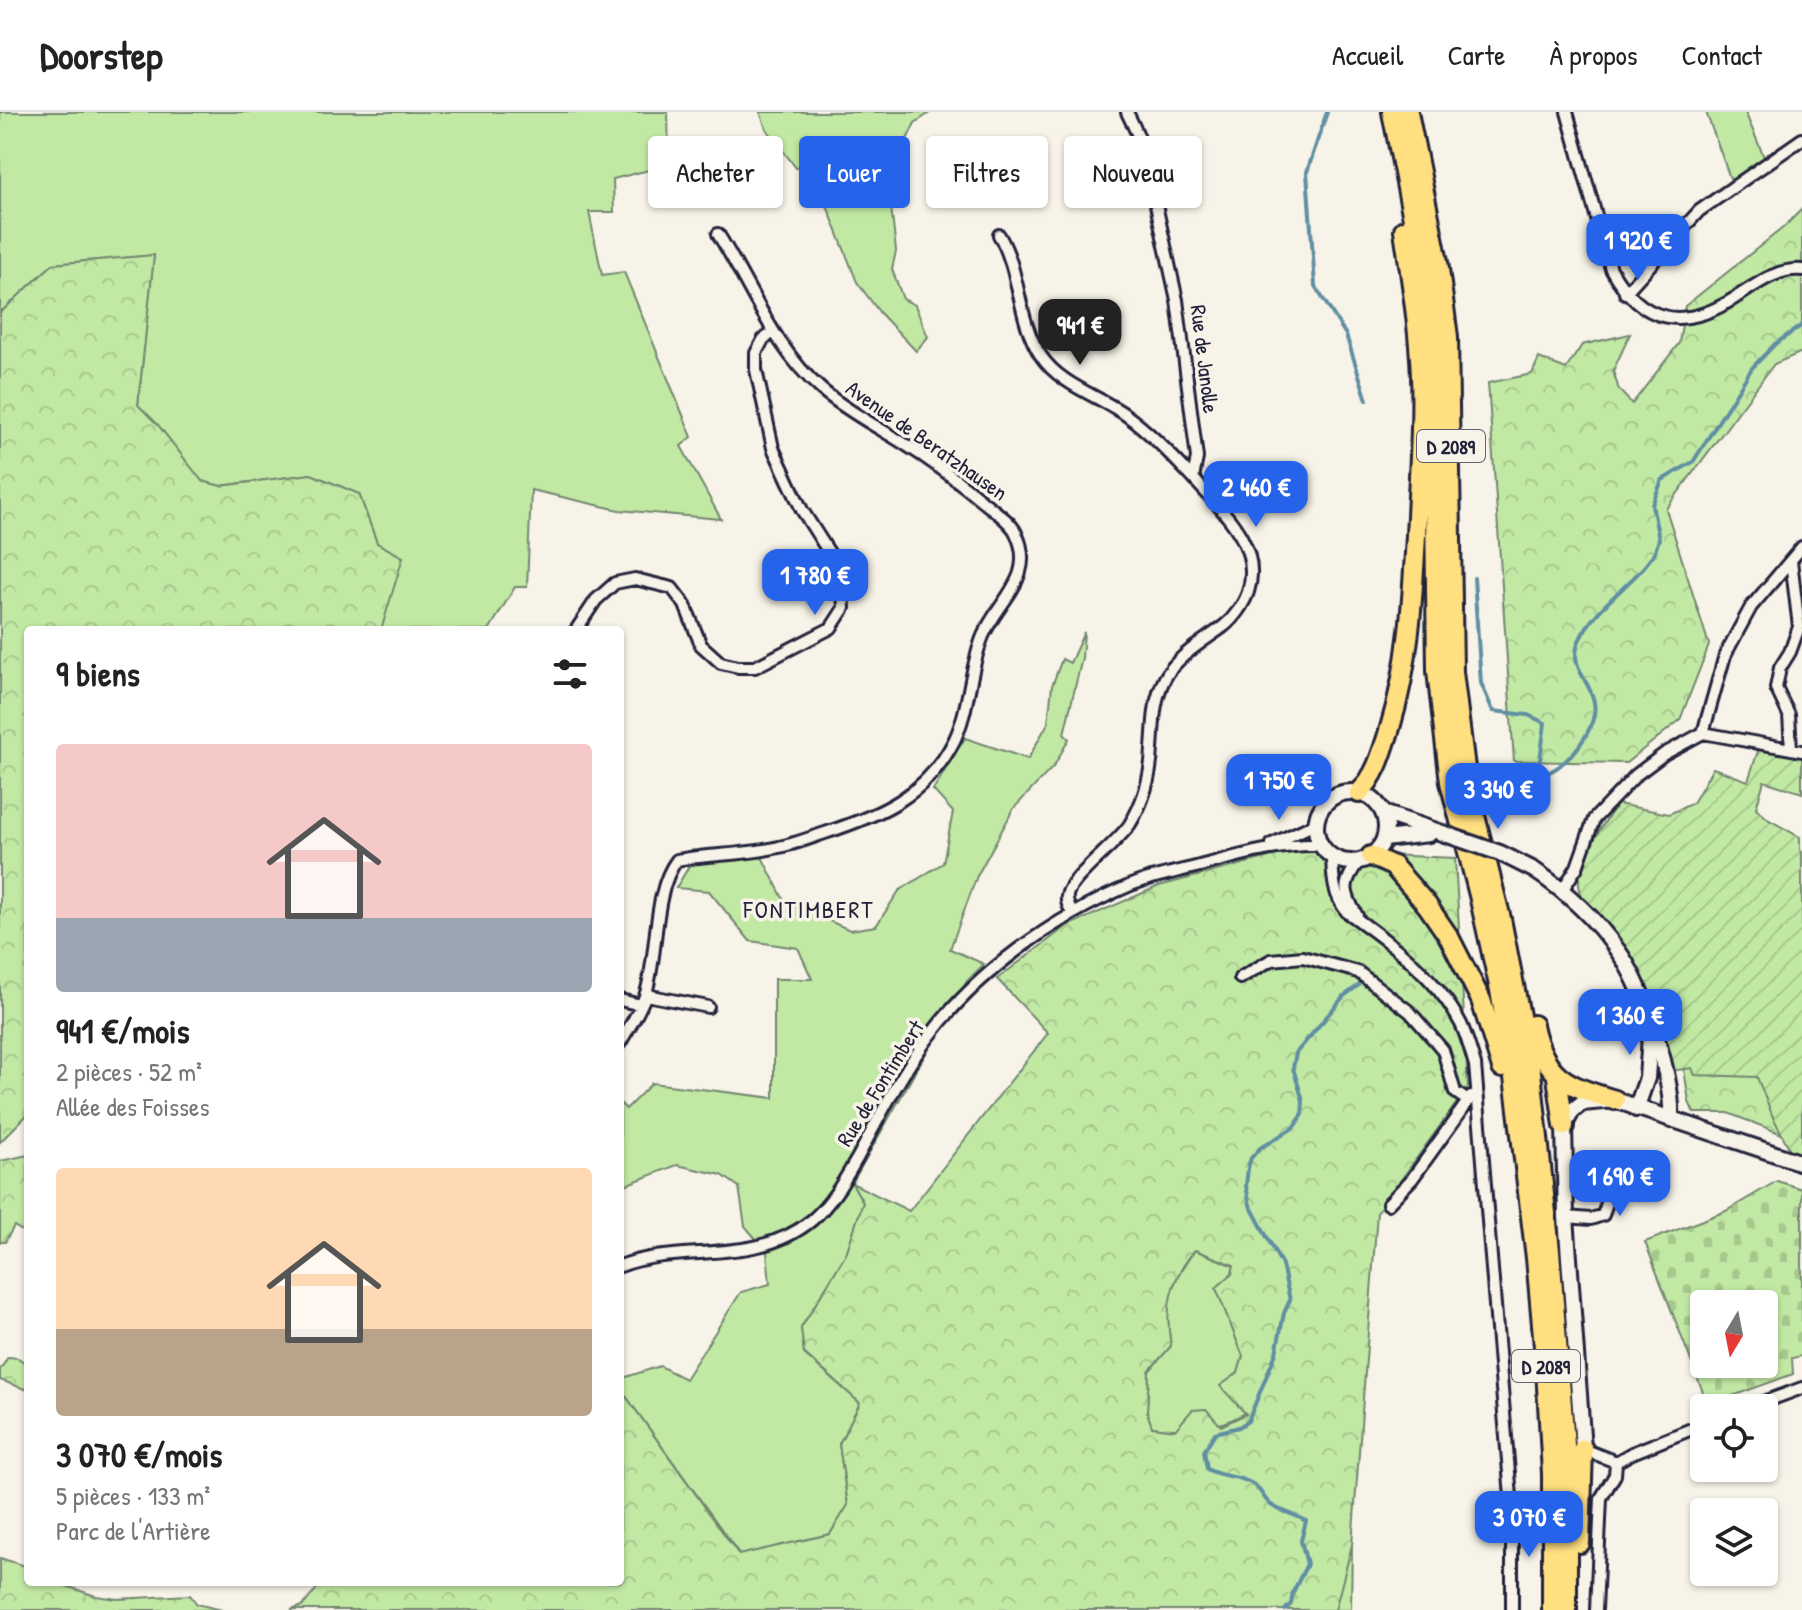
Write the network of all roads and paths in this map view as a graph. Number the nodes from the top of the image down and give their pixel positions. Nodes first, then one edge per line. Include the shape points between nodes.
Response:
1 (1127, 112) edge
2 (1391, 112) edge
3 (1408, 112) edge
4 (1567, 112) edge
5 (1802, 139) edge
6 (718, 234) dead end
7 (999, 235) dead end
8 (1802, 270) edge
9 (1625, 293) junction
10 (773, 332) junction
11 (1193, 478) junction
12 (1802, 547) edge
13 (1795, 565) edge
14 (1799, 602) edge
15 (579, 626) edge
16 (1801, 627) edge
17 (1703, 733) junction
18 (1797, 750) edge
19 (1359, 793) junction
20 (1383, 813) junction
21 (1315, 824) junction
22 (1445, 834) junction
23 (1384, 839) junction
24 (1320, 845) junction
25 (1256, 851) junction
26 (1332, 857) junction
27 (1365, 858) junction
28 (1563, 889) junction
29 (1072, 913) junction
30 (1501, 919) junction
31 (1360, 921) junction
32 (1240, 978) dead end
33 (624, 1000) edge
34 (643, 1000) junction
35 (1645, 1006) junction
36 (708, 1007) dead end
37 (624, 1036) edge
38 (1557, 1077) junction
39 (1477, 1090) junction
40 (1615, 1100) junction
41 (1468, 1101) junction
42 (1636, 1109) junction
43 (1671, 1120) junction
44 (1520, 1124) junction
45 (1564, 1126) junction
46 (1602, 1159) dead end
47 (1802, 1163) edge
48 (1388, 1204) dead end
49 (1566, 1217) junction
50 (624, 1265) edge
51 (1802, 1388) edge
52 (1778, 1397) edge
53 (1690, 1430) edge
54 (1583, 1449) junction
55 (1616, 1462) junction
56 (1512, 1610) edge
57 (1552, 1610) edge
58 (1567, 1610) edge
59 (1577, 1610) edge
60 (1596, 1610) edge

1 - 11 street, Rue de Janolle via 1143,146 1177,300 1197,458
2 - 19 highway via 1396,185 1416,307 1421,445 1412,619 1403,684 1379,765
2 - 44 highway, D 2089 via 1433,337 1437,671 1450,782 1500,990
3 - 30 highway, D 2089 via 1448,337 1453,672 1467,784
4 - 9 street via 1604,248
5 - 9 street via 1699,211
6 - 10 street, Avenue de Beratzhausen
7 - 11 street via 1042,357 1055,372 1127,415
8 - 9 street via 1764,279 1733,300 1689,318 1654,314
10 - 15 street via 756,353 756,370 773,448 802,510 842,573 844,608 831,628 755,667 721,663 701,645 672,588 635,579 615,583
10 - 34 street, Avenue de Beratzhausen via 820,388 906,445 1016,531 1022,571 991,616 956,737 915,792 871,818 777,848 677,860 663,884
11 - 29 street via 1245,543 1252,558 1249,588 1228,623 1167,674 1153,716 1142,802 1114,844 1071,884 1067,893
12 - 13 street
13 - 14 street
13 - 17 street via 1751,607 1725,655
14 - 16 street
16 - 18 street via 1776,688
17 - 18 street
17 - 28 street via 1636,775 1594,819
19 - 20 street
19 - 21 street via 1329,799
20 - 22 street
20 - 23 street
21 - 24 street
21 - 25 street, Rue de Fontimbert
22 - 23 street
22 - 28 street, bridge via 1500,853
23 - 27 street
24 - 25 street, Rue de Fontimbert
24 - 26 street
25 - 29 street, Rue de Fontimbert via 1134,884
26 - 27 street
26 - 31 street via 1339,902
27 - 31 street via 1347,878 1346,889
27 - 44 highway via 1393,866 1427,905 1460,957 1481,1000
28 - 35 street via 1620,952
29 - 50 street, Rue de Fontimbert via 1001,963 952,1009 925,1042 839,1189 812,1220 789,1235 748,1249 656,1256
30 - 38 highway via 1518,956 1537,1045
30 - 58 highway, D 2089 via 1531,1072 1550,1251 1567,1471
31 - 39 street via 1421,970 1445,998 1462,1026
32 - 41 street via 1271,960 1303,957 1358,972 1410,1012 1443,1050 1455,1092
33 - 34 street
34 - 36 street
34 - 37 street, Avenue de Beratzhausen
35 - 42 street via 1651,1041 1647,1078
35 - 43 street via 1664,1063
38 - 40 highway
38 - 45 highway
39 - 41 street
39 - 56 street via 1512,1509
40 - 42 street
40 - 45 street via 1582,1103
41 - 48 street
42 - 43 street
43 - 47 street
44 - 57 highway, D 2089 via 1546,1369
45 - 49 street
46 - 49 street via 1607,1203 1603,1215
49 - 54 street
51 - 52 street
53 - 55 street
54 - 55 street
54 - 59 highway
55 - 60 street via 1615,1475 1601,1498

